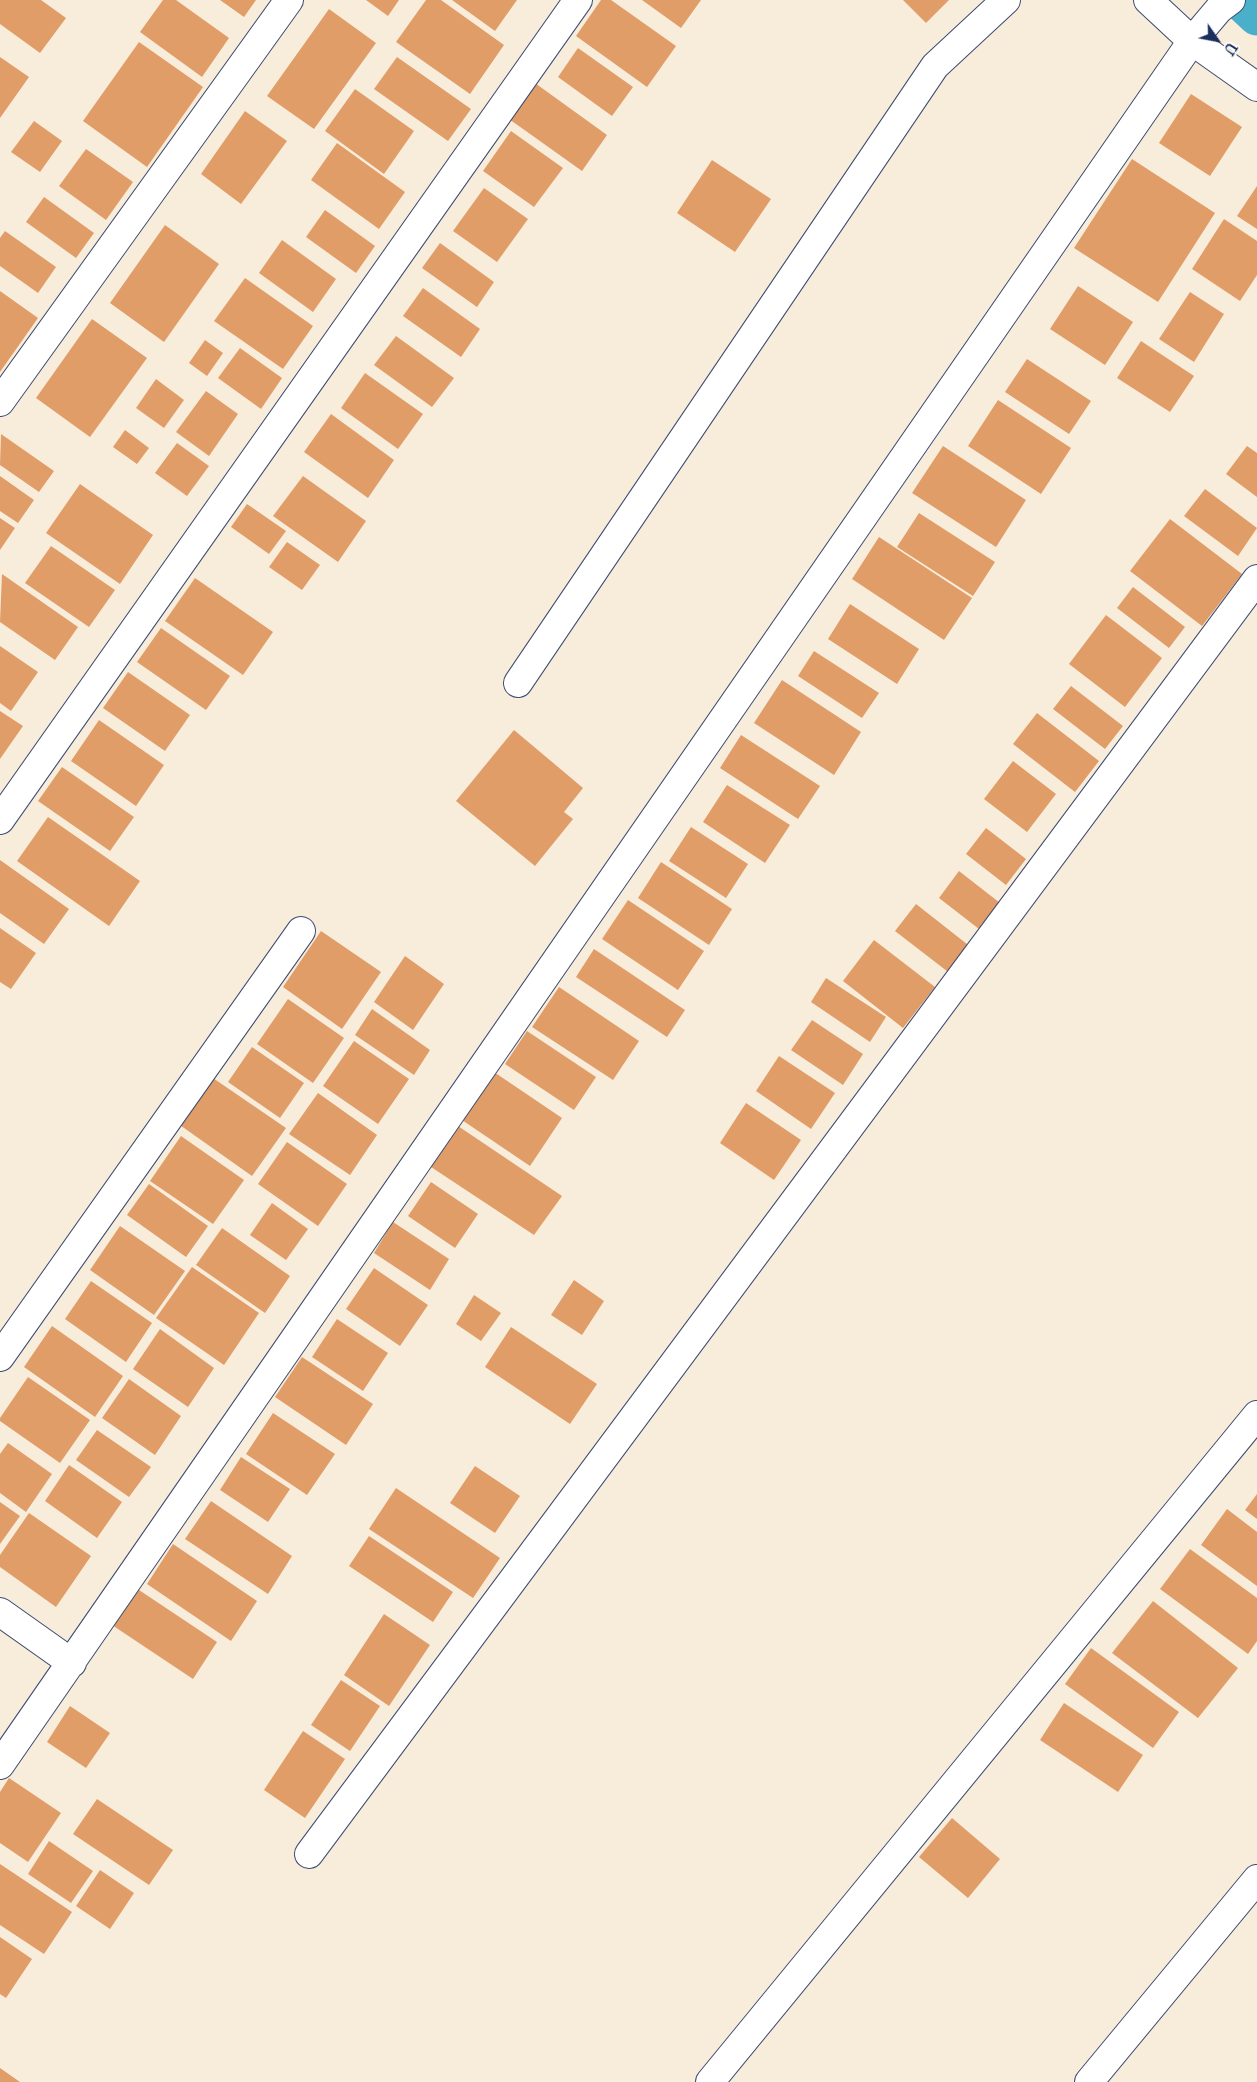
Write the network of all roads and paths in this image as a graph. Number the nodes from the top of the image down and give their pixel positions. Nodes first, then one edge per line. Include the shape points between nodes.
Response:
1 (289, 0) edge
2 (578, 0) edge
3 (1006, 0) edge
4 (1148, 0) edge
5 (1225, 5) edge
6 (1192, 41) junction
7 (1257, 87) edge
8 (0, 402) edge
9 (1257, 579) edge
10 (518, 683) dead end
11 (0, 820) edge
12 (300, 931) dead end
13 (0, 1358) edge
14 (1257, 1415) edge
15 (0, 1612) edge
16 (72, 1663) junction
17 (0, 1765) edge
18 (309, 1854) dead end
19 (1257, 1879) edge
20 (710, 2082) edge
21 (1089, 2082) edge

1 - 8 street
2 - 11 street
3 - 10 street via 935,66
4 - 6 street
5 - 6 street
6 - 7 street
6 - 16 street
9 - 18 street
12 - 13 street
14 - 20 street
15 - 16 street
16 - 17 street
19 - 21 street

